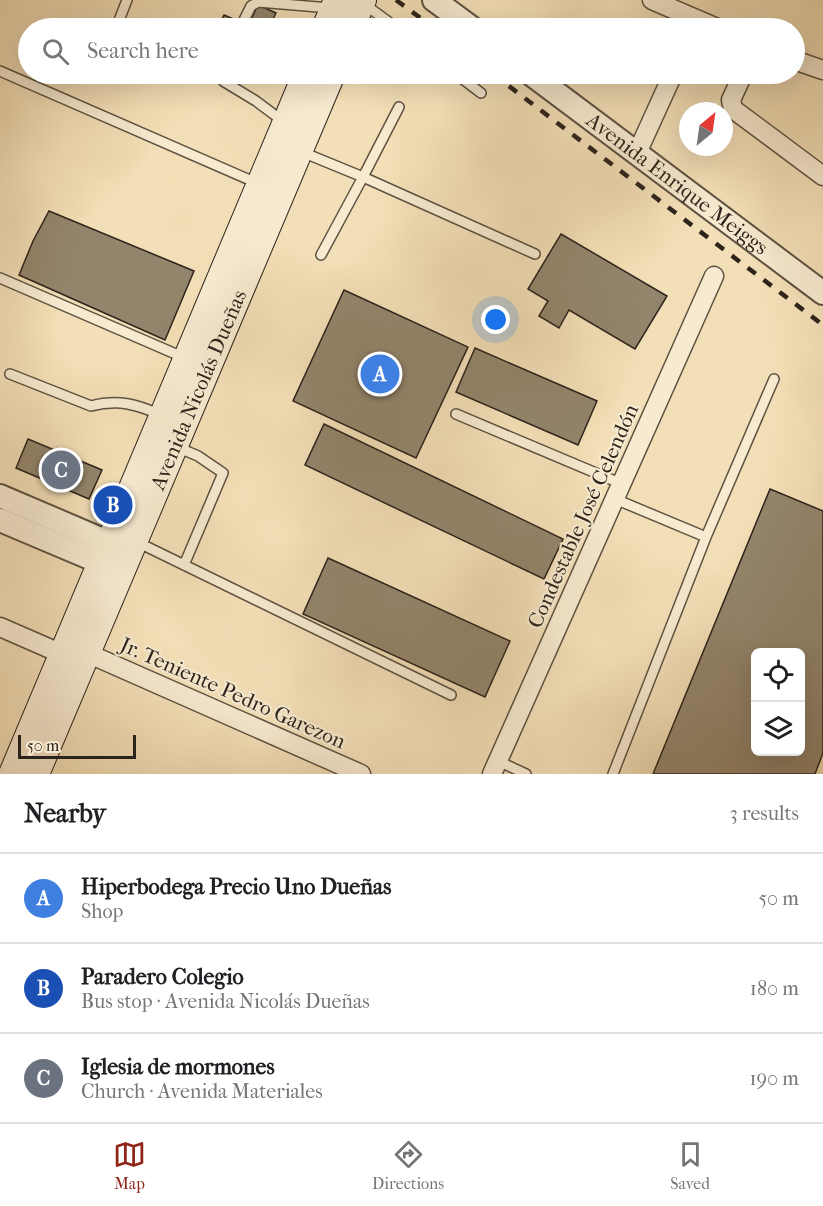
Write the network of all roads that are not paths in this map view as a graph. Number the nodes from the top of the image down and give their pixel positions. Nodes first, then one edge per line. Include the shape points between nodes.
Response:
1 (127, 0) edge
2 (434, 0) edge
3 (652, 0) edge
4 (363, 1) edge
5 (277, 2) edge
6 (331, 12) edge
7 (120, 18) edge
8 (245, 18) edge
9 (355, 18) edge
10 (384, 18) edge
11 (458, 18) edge
12 (684, 18) edge
13 (805, 64) edge
14 (823, 70) edge
15 (0, 71) edge
16 (18, 79) edge
17 (30, 84) edge
18 (228, 84) edge
19 (302, 84) edge
20 (328, 84) edge
21 (469, 84) edge
22 (544, 84) edge
23 (668, 84) edge
24 (738, 84) edge
25 (481, 93) dead end
26 (399, 107) dead end
27 (286, 124) junction
28 (299, 152) junction
29 (637, 153) junction
30 (823, 176) edge
31 (363, 177) junction
32 (261, 185) junction
33 (535, 254) dead end
34 (321, 255) dead end
35 (714, 276) dead end
36 (0, 278) edge
37 (823, 293) edge
38 (187, 359) junction
39 (10, 374) dead end
40 (774, 379) dead end
41 (456, 414) dead end
42 (163, 416) junction
43 (175, 446) junction
44 (618, 491) junction
45 (0, 496) edge
46 (0, 520) edge
47 (706, 537) junction
48 (116, 549) junction
49 (184, 564) junction
50 (0, 627) edge
51 (87, 653) junction
52 (62, 654) junction
53 (451, 695) dead end
54 (495, 768) edge
55 (12, 774) edge
56 (36, 774) edge
57 (361, 774) edge
58 (526, 774) edge
59 (614, 774) edge

1 - 7 lane
2 - 11 street
3 - 12 street
4 - 9 main road
4 - 10 lane
5 - 6 lane
5 - 8 lane via 258,2
13 - 14 street
15 - 16 lane
17 - 32 lane
18 - 27 lane
19 - 27 main road, Avenida Nicolás Dueñas
20 - 28 main road, Avenida Nicolás Dueñas
21 - 25 lane
22 - 29 street, Avenida Enrique Meiggs
23 - 29 street
24 - 30 street via 731,100 733,109
26 - 31 lane
27 - 32 main road, Avenida Nicolás Dueñas
28 - 31 lane
28 - 43 main road, Avenida Nicolás Dueñas
29 - 37 street, Avenida Enrique Meiggs
31 - 33 lane
31 - 34 lane
32 - 38 main road, Avenida Nicolás Dueñas
35 - 44 street, Condestable José Celendón
36 - 38 lane
38 - 42 main road, Avenida Nicolás Dueñas
39 - 42 lane via 91,406 131,403
40 - 47 lane
41 - 44 lane
42 - 48 main road, Avenida Nicolás Dueñas
43 - 48 main road, Avenida Nicolás Dueñas
43 - 49 lane via 223,473
44 - 47 lane
44 - 54 street, Condestable José Celendón
45 - 48 street
46 - 48 street
47 - 59 lane
48 - 49 lane
48 - 51 main road, Avenida Nicolás Dueñas
48 - 52 main road, Avenida Nicolás Dueñas
49 - 53 lane
50 - 52 street
51 - 52 street
51 - 56 main road, Avenida Nicolás Dueñas
51 - 57 street, Jr. Teniente Pedro Garezon
52 - 55 main road, Avenida Nicolás Dueñas
54 - 58 lane

